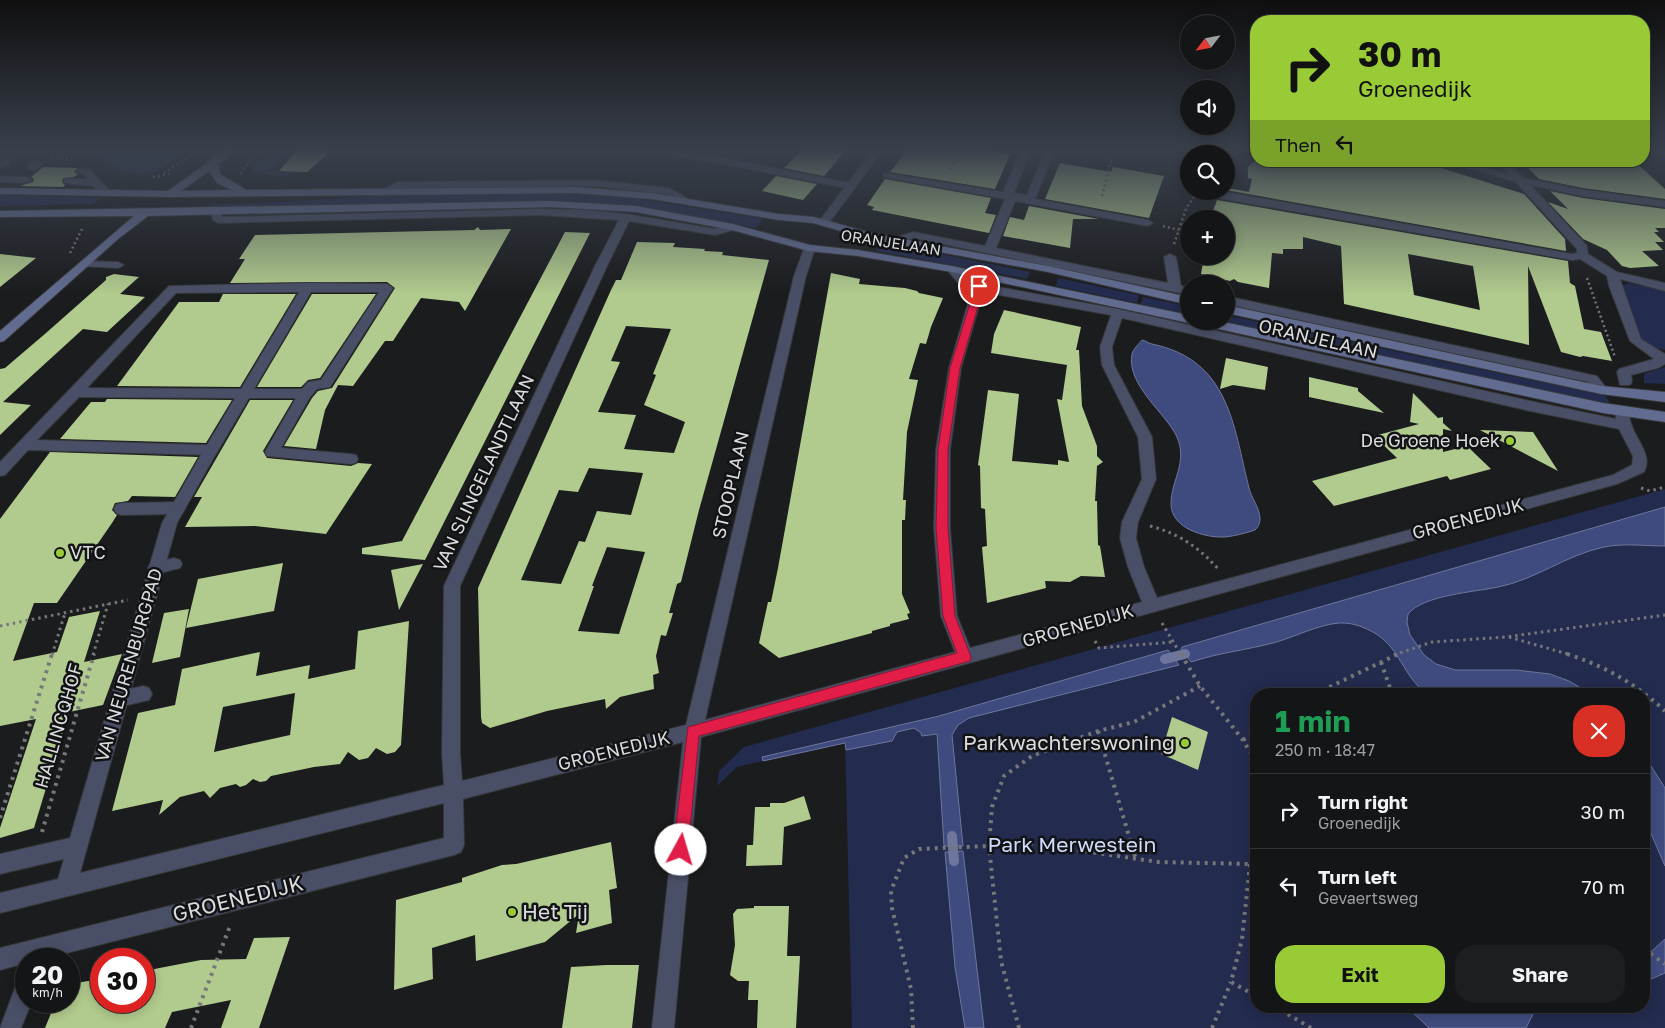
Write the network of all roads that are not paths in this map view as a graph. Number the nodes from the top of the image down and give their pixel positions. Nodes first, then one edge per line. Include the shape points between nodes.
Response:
1 (164, 198) edge
2 (664, 198) edge
3 (840, 198) edge
4 (1011, 198) edge
5 (1016, 198) edge
6 (1031, 198) edge
7 (1235, 198) edge
8 (1537, 198) edge
9 (1620, 198) edge
10 (1026, 200) junction
11 (1665, 204) edge
12 (215, 211) junction
13 (145, 212) junction
14 (0, 214) edge
15 (626, 217) junction
16 (819, 221) junction
17 (1148, 223) dead end
18 (733, 227) junction
19 (856, 232) junction
20 (778, 239) junction
21 (895, 240) junction
22 (810, 248) junction
23 (826, 249) junction
24 (989, 252) junction
25 (1582, 255) junction
26 (1170, 257) road end
27 (84, 264) junction
28 (118, 265) dead end
29 (952, 269) junction
30 (1613, 274) junction
31 (979, 286) junction
32 (308, 287) junction
33 (1665, 287) edge
34 (1174, 288) junction
35 (1180, 290) edge
36 (1180, 299) edge
37 (1235, 302) edge
38 (1235, 311) edge
39 (1118, 313) junction
40 (1180, 317) edge
41 (1235, 329) edge
42 (0, 338) edge
43 (1664, 359) edge
44 (1622, 372) road end
45 (1601, 390) junction
46 (75, 392) junction
47 (305, 394) junction
48 (244, 395) junction
49 (1665, 397) edge
50 (1665, 417) edge
51 (1623, 418) junction
52 (25, 446) junction
53 (211, 450) junction
54 (351, 459) dead end
55 (0, 471) edge
56 (178, 508) junction
57 (121, 509) dead end
58 (174, 564) dead end
59 (156, 568) junction
60 (1152, 605) junction
61 (965, 657) junction
62 (143, 694) dead end
63 (119, 699) junction
64 (693, 731) junction
65 (454, 792) junction
66 (78, 846) junction
67 (0, 864) edge
68 (66, 887) junction
69 (0, 903) edge
70 (63, 948) edge
71 (15, 957) edge
72 (0, 959) edge
73 (16, 1013) edge
74 (10, 1028) edge
75 (663, 1028) edge

1 - 13 main road
2 - 16 main road, ORANJELAAN
3 - 16 street
4 - 24 street
5 - 10 street
6 - 10 street
7 - 25 street via 1572,257
8 - 25 street via 1583,248
9 - 11 street
10 - 17 street
12 - 13 main road, ORANJELAAN
12 - 15 street, ORANJELAAN via 218,220 539,212
12 - 18 main road, ORANJELAAN via 583,205 636,209
13 - 14 main road, ORANJELAAN
13 - 27 main road
15 - 18 street, ORANJELAAN via 715,232
15 - 65 street, VAN SLINGELANDTLAAN via 452,586 450,752
16 - 19 main road, ORANJELAAN
16 - 20 main road via 788,228
18 - 20 main road, ORANJELAAN
19 - 21 main road, ORANJELAAN
19 - 23 main road, ORANJELAAN via 853,239 845,244
20 - 22 main road, ORANJELAAN
21 - 24 street, ORANJELAAN via 913,235
21 - 36 main road, ORANJELAAN via 1048,269
22 - 23 main road, ORANJELAAN
22 - 64 street, STOOPLAAN via 800,276
23 - 29 main road, ORANJELAAN
24 - 34 street, ORANJELAAN
25 - 30 street
26 - 34 street
27 - 28 street
27 - 42 main road
29 - 31 street, ORANJELAAN via 968,285
29 - 40 main road, ORANJELAAN
30 - 33 street
30 - 43 street via 1636,340
31 - 39 street, ORANJELAAN
31 - 61 street via 955,368 943,450 942,528 949,616
32 - 46 street via 173,289
32 - 47 street via 387,288 326,384 313,385
32 - 48 street, VAN NEURENBURGPAD
34 - 35 street, ORANJELAAN
37 - 45 street, ORANJELAAN via 1592,379
38 - 45 main road, ORANJELAAN
39 - 51 street, ORANJELAAN via 1530,406
39 - 60 street via 1106,347 1108,365 1145,437 1149,479 1130,522 1128,538
41 - 51 main road, ORANJELAAN via 1603,408
43 - 44 street via 1653,366
45 - 49 main road, ORANJELAAN
46 - 48 street
46 - 52 street
47 - 48 street
47 - 54 street via 272,452
48 - 53 street, VAN NEURENBURGPAD
50 - 51 main road, ORANJELAAN
51 - 60 street, GROENEDIJK via 1640,456 1639,468 1617,479
52 - 53 street
52 - 55 street
53 - 56 street, VAN NEURENBURGPAD
56 - 57 street
56 - 59 street, VAN NEURENBURGPAD
58 - 59 street
59 - 63 street, VAN NEURENBURGPAD
60 - 61 street, GROENEDIJK
61 - 64 street, GROENEDIJK
62 - 63 street
63 - 66 street, VAN NEURENBURGPAD
64 - 65 street, GROENEDIJK
64 - 75 street, STOOPLAAN
65 - 68 street, GROENEDIJK
65 - 70 street, GROENEDIJK via 454,845
66 - 67 street
66 - 68 street, VAN NEURENBURGPAD
68 - 69 street, GROENEDIJK
71 - 72 street, GROENEDIJK
73 - 74 street

